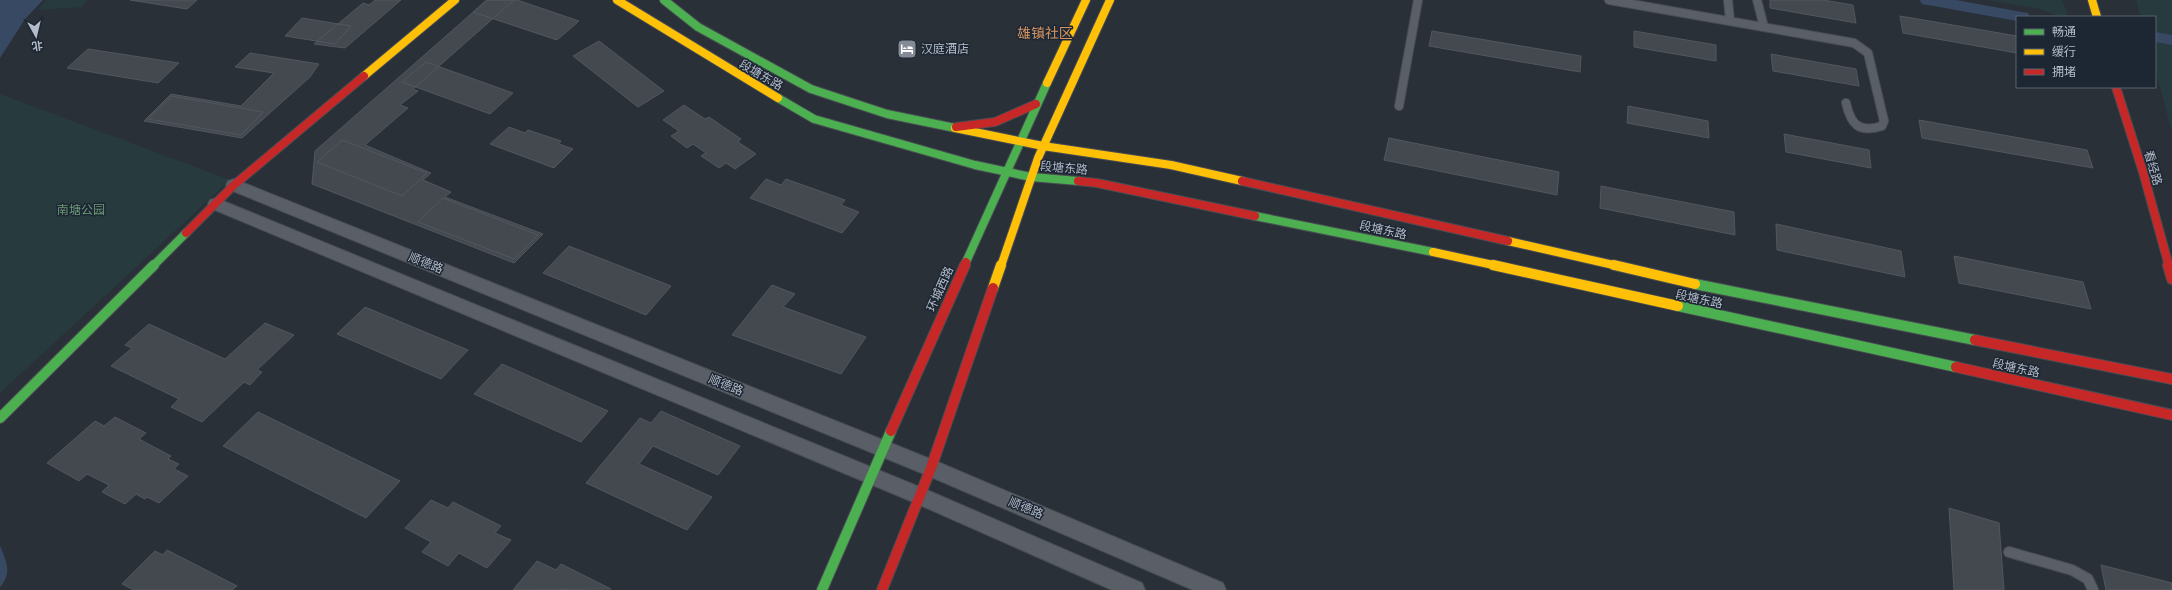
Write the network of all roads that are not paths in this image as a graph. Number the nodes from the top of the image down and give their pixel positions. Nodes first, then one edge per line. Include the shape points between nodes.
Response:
1 (455, 0) edge
2 (617, 0) edge
3 (664, 0) edge
4 (1086, 0) edge
5 (1110, 0) edge
6 (1418, 0) edge
7 (1609, 0) edge
8 (1728, 0) edge
9 (1757, 0) edge
10 (2092, 0) edge
11 (2097, 16) edge
12 (1730, 21) junction
13 (1764, 27) junction
14 (2116, 88) edge
15 (1846, 103) dead end
16 (1036, 104) junction
17 (1399, 106) dead end
18 (956, 127) junction
19 (1019, 141) junction
20 (1043, 146) junction
21 (1005, 172) junction
22 (1031, 177) junction
23 (234, 186) junction
24 (216, 204) junction
25 (2172, 279) edge
26 (2172, 379) edge
27 (2172, 415) edge
28 (0, 418) edge
29 (883, 449) junction
30 (932, 468) junction
31 (872, 476) junction
32 (920, 496) junction
33 (2009, 552) dead end
34 (822, 590) edge
35 (882, 590) edge
36 (1135, 590) edge
37 (1216, 590) edge
38 (2093, 590) edge

1 - 23 main road
2 - 21 main road, 段塘东路 via 732,72 814,119
3 - 18 main road, 段塘东路 via 698,27 811,89 887,114
4 - 16 main road, 环城西路
5 - 20 main road
6 - 17 lane
7 - 12 lane
8 - 12 lane
9 - 13 lane
10 - 11 main road
12 - 13 lane
13 - 15 lane via 1854,43 1863,48 1868,53 1884,121 1882,126 1869,129 1856,126 1849,117
14 - 25 main road, 看经路 via 2143,172
16 - 18 main road via 995,122
16 - 19 main road, 环城西路
18 - 19 main road, 段塘东路
19 - 20 main road, 段塘东路
19 - 21 main road, 环城西路
20 - 22 main road
20 - 26 main road, 段塘东路 via 1171,166 1749,296
21 - 22 main road, 段塘东路
21 - 29 main road, 环城西路
22 - 27 main road, 段塘东路 via 1098,182 1362,237
22 - 30 main road
23 - 24 main road
23 - 29 street, 顺德路
24 - 28 main road
24 - 31 street
29 - 30 street, 顺德路
29 - 31 main road, 环城西路
30 - 32 main road
30 - 37 street, 顺德路
31 - 32 street
31 - 34 main road, 环城西路
32 - 35 main road
32 - 36 street
33 - 38 lane via 2072,570 2088,579

